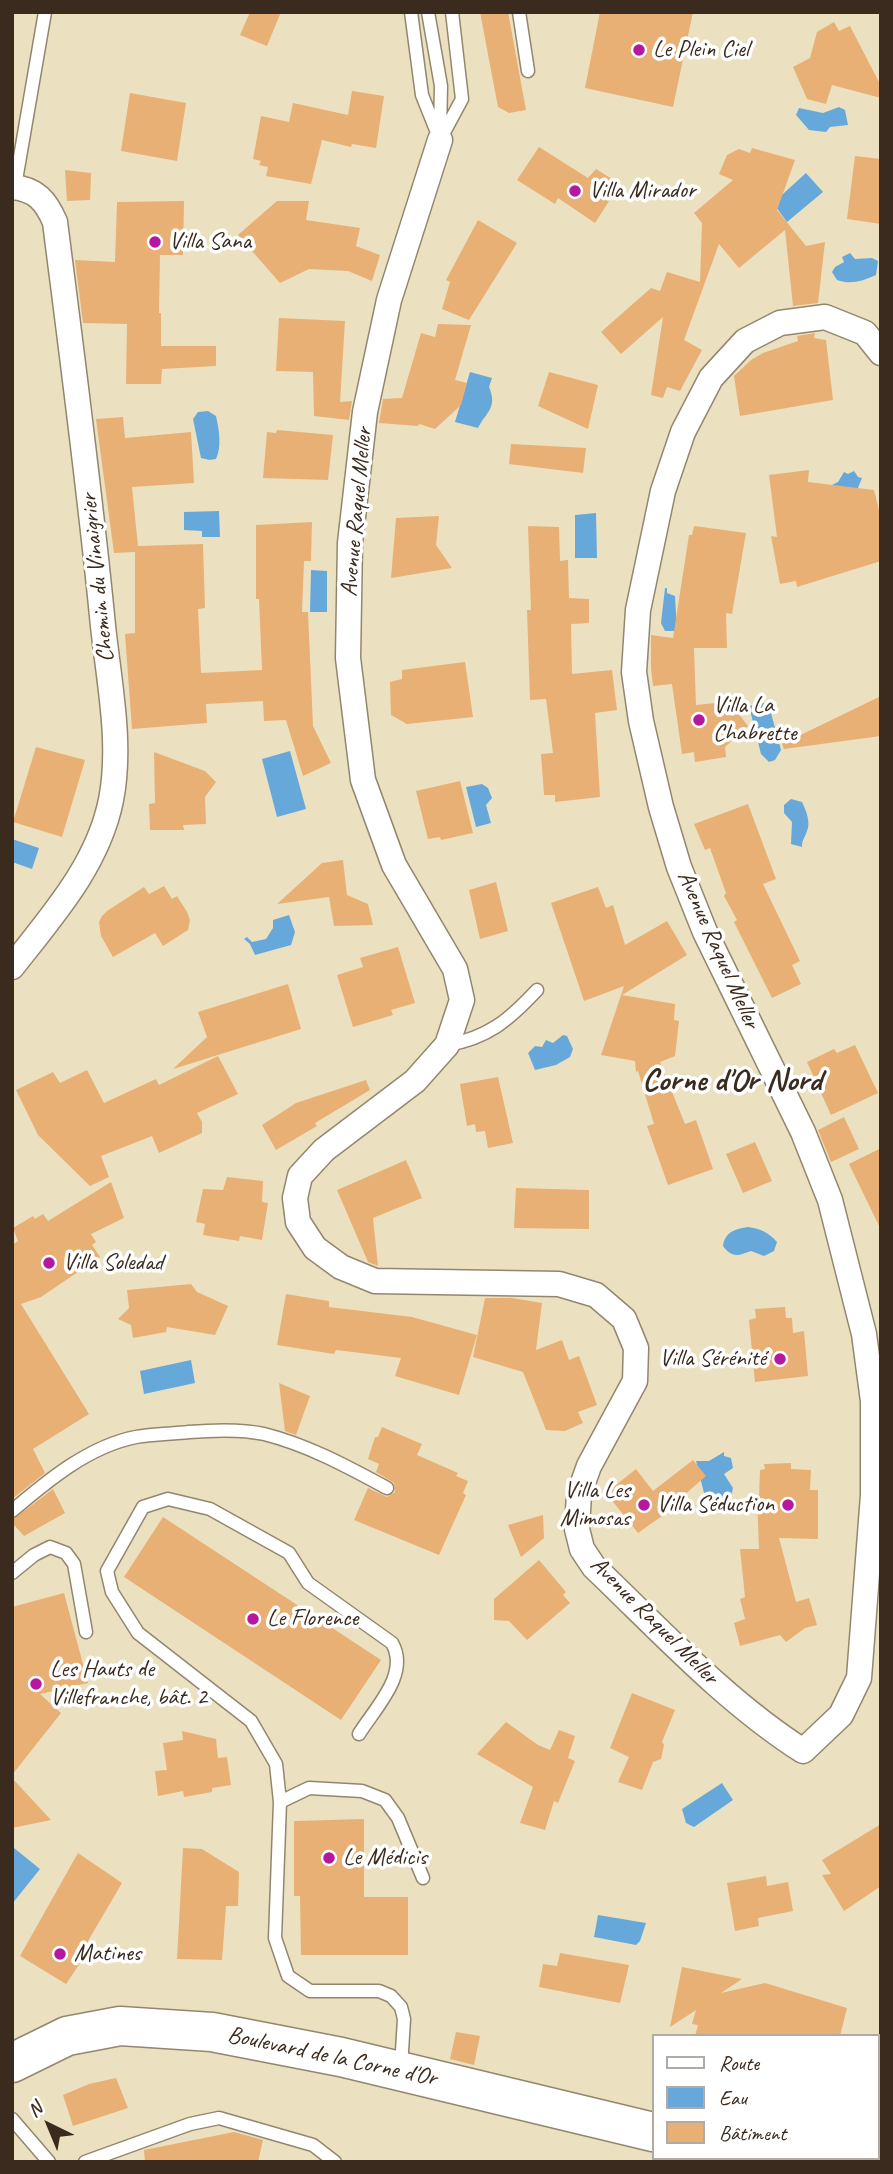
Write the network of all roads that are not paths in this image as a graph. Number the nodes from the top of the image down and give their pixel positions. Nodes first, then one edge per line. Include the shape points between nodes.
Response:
1 (45, 12) edge
2 (411, 12) edge
3 (428, 12) edge
4 (452, 12) edge
5 (519, 12) edge
6 (528, 71) dead end
7 (440, 140) junction
8 (14, 187) edge
9 (881, 353) edge
10 (12, 967) edge
11 (537, 990) dead end
12 (447, 1045) junction
13 (387, 1488) dead end
14 (12, 1511) edge
15 (12, 1573) edge
16 (86, 1632) dead end
17 (359, 1734) dead end
18 (280, 1802) junction
19 (423, 1878) dead end
20 (12, 2063) edge
21 (401, 2071) junction
22 (12, 2119) edge
23 (652, 2132) edge
24 (49, 2162) edge
25 (85, 2162) edge
26 (335, 2162) edge

1 - 8 lane
2 - 7 lane via 422,94
3 - 7 lane via 441,86
4 - 7 lane via 462,99
5 - 6 lane
7 - 12 street, Avenue Raquel Meller via 389,300 365,412 351,543 348,658 363,780 394,866 455,969 462,1000
8 - 10 street, Chemin du Vinaigrier via 36,193 55,222 98,577 115,771 111,801 86,866 67,898
9 - 12 street, Avenue Raquel Meller via 865,333 825,317 780,323 745,341 710,378 683,432 663,491 638,610 634,672 660,807 679,867 830,1200 864,1334 873,1401 873,1494 859,1678 841,1715 803,1751 761,1723 724,1690 594,1567 582,1549 577,1529 579,1494 635,1381 636,1348 624,1319 596,1295 559,1284 375,1281 341,1267 315,1248 298,1222 295,1198 300,1176 324,1150 415,1081
11 - 12 lane via 512,1017 473,1041
13 - 14 lane via 332,1458 263,1434 209,1431 114,1443 40,1487
15 - 16 lane via 50,1547 66,1553 74,1564
17 - 18 lane via 396,1677 399,1655 392,1643 308,1583 289,1553 210,1509 168,1499 143,1507 107,1571 112,1592 138,1633 251,1721 276,1764
18 - 19 lane via 309,1788 362,1791 384,1800 398,1818
18 - 21 lane via 275,1938 281,1961 288,1976 310,1991 391,1996 404,2019
20 - 21 main road, Boulevard de la Corne d'Or via 67,2036 120,2026 212,2032
21 - 23 main road, Boulevard de la Corne d'Or
22 - 24 lane
25 - 26 lane via 219,2118 313,2145

